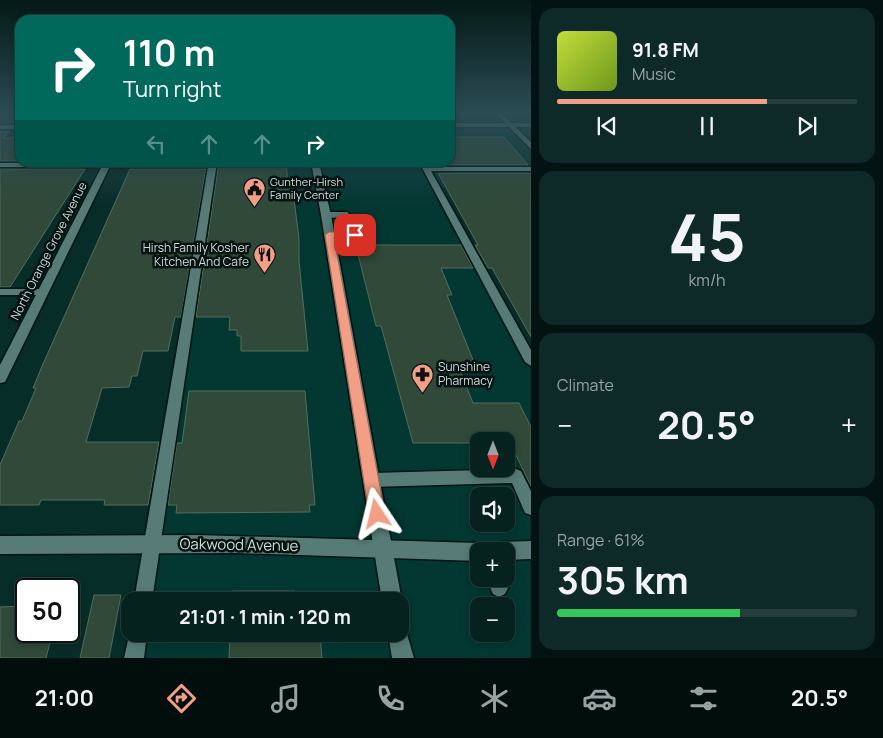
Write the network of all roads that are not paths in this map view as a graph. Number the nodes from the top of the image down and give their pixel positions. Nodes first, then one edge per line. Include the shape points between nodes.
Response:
1 (0, 165) edge
2 (15, 165) edge
3 (106, 167) edge
4 (212, 167) edge
5 (316, 167) edge
6 (425, 167) edge
7 (455, 167) edge
8 (530, 169) edge
9 (326, 214) junction
10 (347, 214) dead end
11 (329, 235) junction
12 (355, 235) dead end
13 (0, 292) edge
14 (43, 292) junction
15 (530, 362) edge
16 (0, 378) edge
17 (371, 480) junction
18 (530, 508) edge
19 (152, 543) junction
20 (0, 545) edge
21 (383, 550) junction
22 (530, 550) edge
23 (515, 551) edge
24 (470, 552) edge
25 (144, 592) edge
26 (390, 592) edge
27 (137, 642) edge
28 (400, 642) edge
29 (134, 658) edge
30 (403, 658) edge

1 - 2 lane
3 - 14 street, North Orange Grove Avenue
4 - 19 lane
5 - 9 street
6 - 15 lane
7 - 8 lane
9 - 10 lane
9 - 11 street
11 - 12 lane
11 - 17 street
13 - 14 lane
14 - 16 street, North Orange Grove Avenue
17 - 18 lane via 516,476
17 - 21 street
19 - 20 street, Oakwood Avenue
19 - 21 street, Oakwood Avenue
19 - 25 lane
21 - 24 street, Oakwood Avenue
21 - 26 street
22 - 23 street
27 - 29 lane
28 - 30 street

